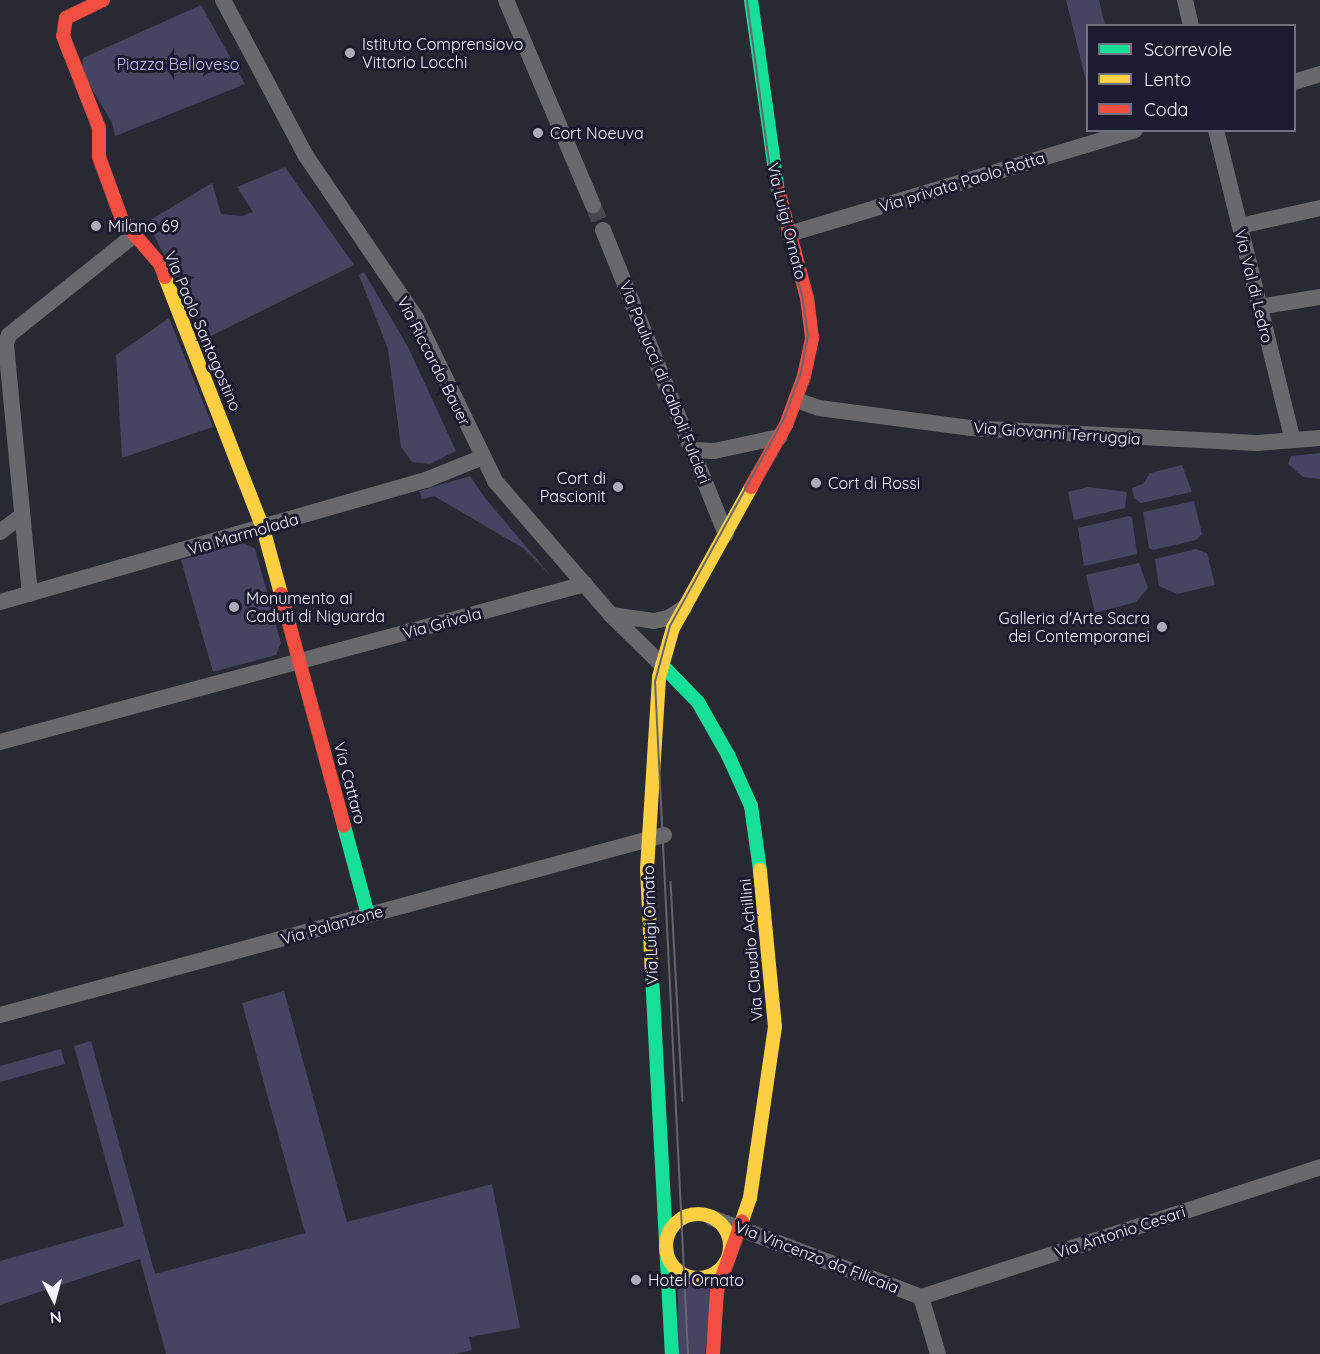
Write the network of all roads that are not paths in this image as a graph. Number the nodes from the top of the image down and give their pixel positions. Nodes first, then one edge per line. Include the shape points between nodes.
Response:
1 (103, 0) edge
2 (223, 0) edge
3 (506, 0) edge
4 (750, 0) edge
5 (1185, 0) edge
6 (1191, 24) edge
7 (1320, 74) edge
8 (1296, 81) edge
9 (1128, 132) edge
10 (1216, 132) edge
11 (592, 205) tunnel mouth
12 (1320, 208) edge
13 (1240, 226) junction
14 (603, 230) tunnel mouth
15 (789, 234) junction
16 (133, 236) junction
17 (1320, 297) edge
18 (1260, 307) junction
19 (5, 390) edge
20 (796, 400) junction
21 (780, 437) junction
22 (1320, 438) edge
23 (1293, 440) junction
24 (694, 450) junction
25 (483, 457) junction
26 (21, 516) junction
27 (263, 528) junction
28 (0, 532) edge
29 (726, 534) junction
30 (585, 584) junction
31 (30, 594) junction
32 (0, 602) edge
33 (684, 608) junction
34 (611, 615) junction
35 (300, 660) junction
36 (662, 664) junction
37 (0, 742) edge
38 (664, 835) dead end
39 (647, 838) junction
40 (368, 915) junction
41 (0, 1016) edge
42 (1320, 1167) edge
43 (712, 1218) junction
44 (740, 1227) junction
45 (666, 1248) junction
46 (728, 1255) junction
47 (921, 1298) junction
48 (672, 1354) edge
49 (713, 1354) edge
50 (939, 1354) edge

1 - 16 main road, Via Paolo Santagostino via 66,18 62,29 68,54 99,128 101,162
2 - 25 street, Via Riccardo Bauer via 306,156 416,318
3 - 11 street
4 - 15 main road, Via Luigi Ornato via 775,179
5 - 6 street
7 - 8 street
9 - 15 street, Via privata Paolo Rotta
10 - 13 street, Via Val di Ledro
12 - 13 street
13 - 18 street, Via Val di Ledro
14 - 24 street, Via Paulucci di Calboli Fulcieri
15 - 20 main road, Via Luigi Ornato via 811,325 810,353
16 - 19 street via 9,335
16 - 27 main road, Via Paolo Santagostino via 150,249 160,264
17 - 18 street
18 - 23 street, Via Val di Ledro
19 - 26 street
20 - 21 main road, Via Luigi Ornato
20 - 23 street, Via Giovanni Terruggia via 819,408 970,428 1105,437
21 - 24 street via 714,451
21 - 29 main road, Via Luigi Ornato
22 - 23 street, Via Giovanni Terruggia
24 - 29 street, Via Paulucci di Calboli Fulcieri
25 - 27 street, Via Marmolada via 426,480
25 - 30 street, Via Riccardo Bauer via 495,482
26 - 28 street
26 - 31 street
27 - 31 street, Via Marmolada
27 - 35 main road, Via Paolo Santagostino
29 - 33 main road, Via Luigi Ornato
30 - 34 street, Via Riccardo Bauer
30 - 35 street, Via Grivola
31 - 32 street, Via Marmolada
33 - 34 street via 676,615 654,621
33 - 36 main road, Via Luigi Ornato
34 - 36 street, Via Riccardo Bauer
35 - 37 street, Via Grivola
35 - 40 main road, Via Cattaro
36 - 39 main road, Via Luigi Ornato
36 - 44 main road, Via Claudio Achillini via 687,688 720,738 747,794 759,847 774,1054 750,1198
38 - 39 street, Via Palanzone
39 - 40 street, Via Palanzone
39 - 45 main road, Via Luigi Ornato
40 - 41 street, Via Palanzone
42 - 47 street, Via Antonio Cesari
43 - 44 street, Via Vincenzo da Filicaia
43 - 45 main road, Via Luigi Ornato via 695,1214 681,1219 669,1232
43 - 46 main road via 727,1232
44 - 46 main road, Via Claudio Achillini
44 - 47 street, Via Vincenzo da Filicaia
45 - 46 main road via 675,1268 694,1277 716,1272
45 - 48 main road, Via Luigi Ornato
46 - 49 main road via 714,1308
47 - 50 street

